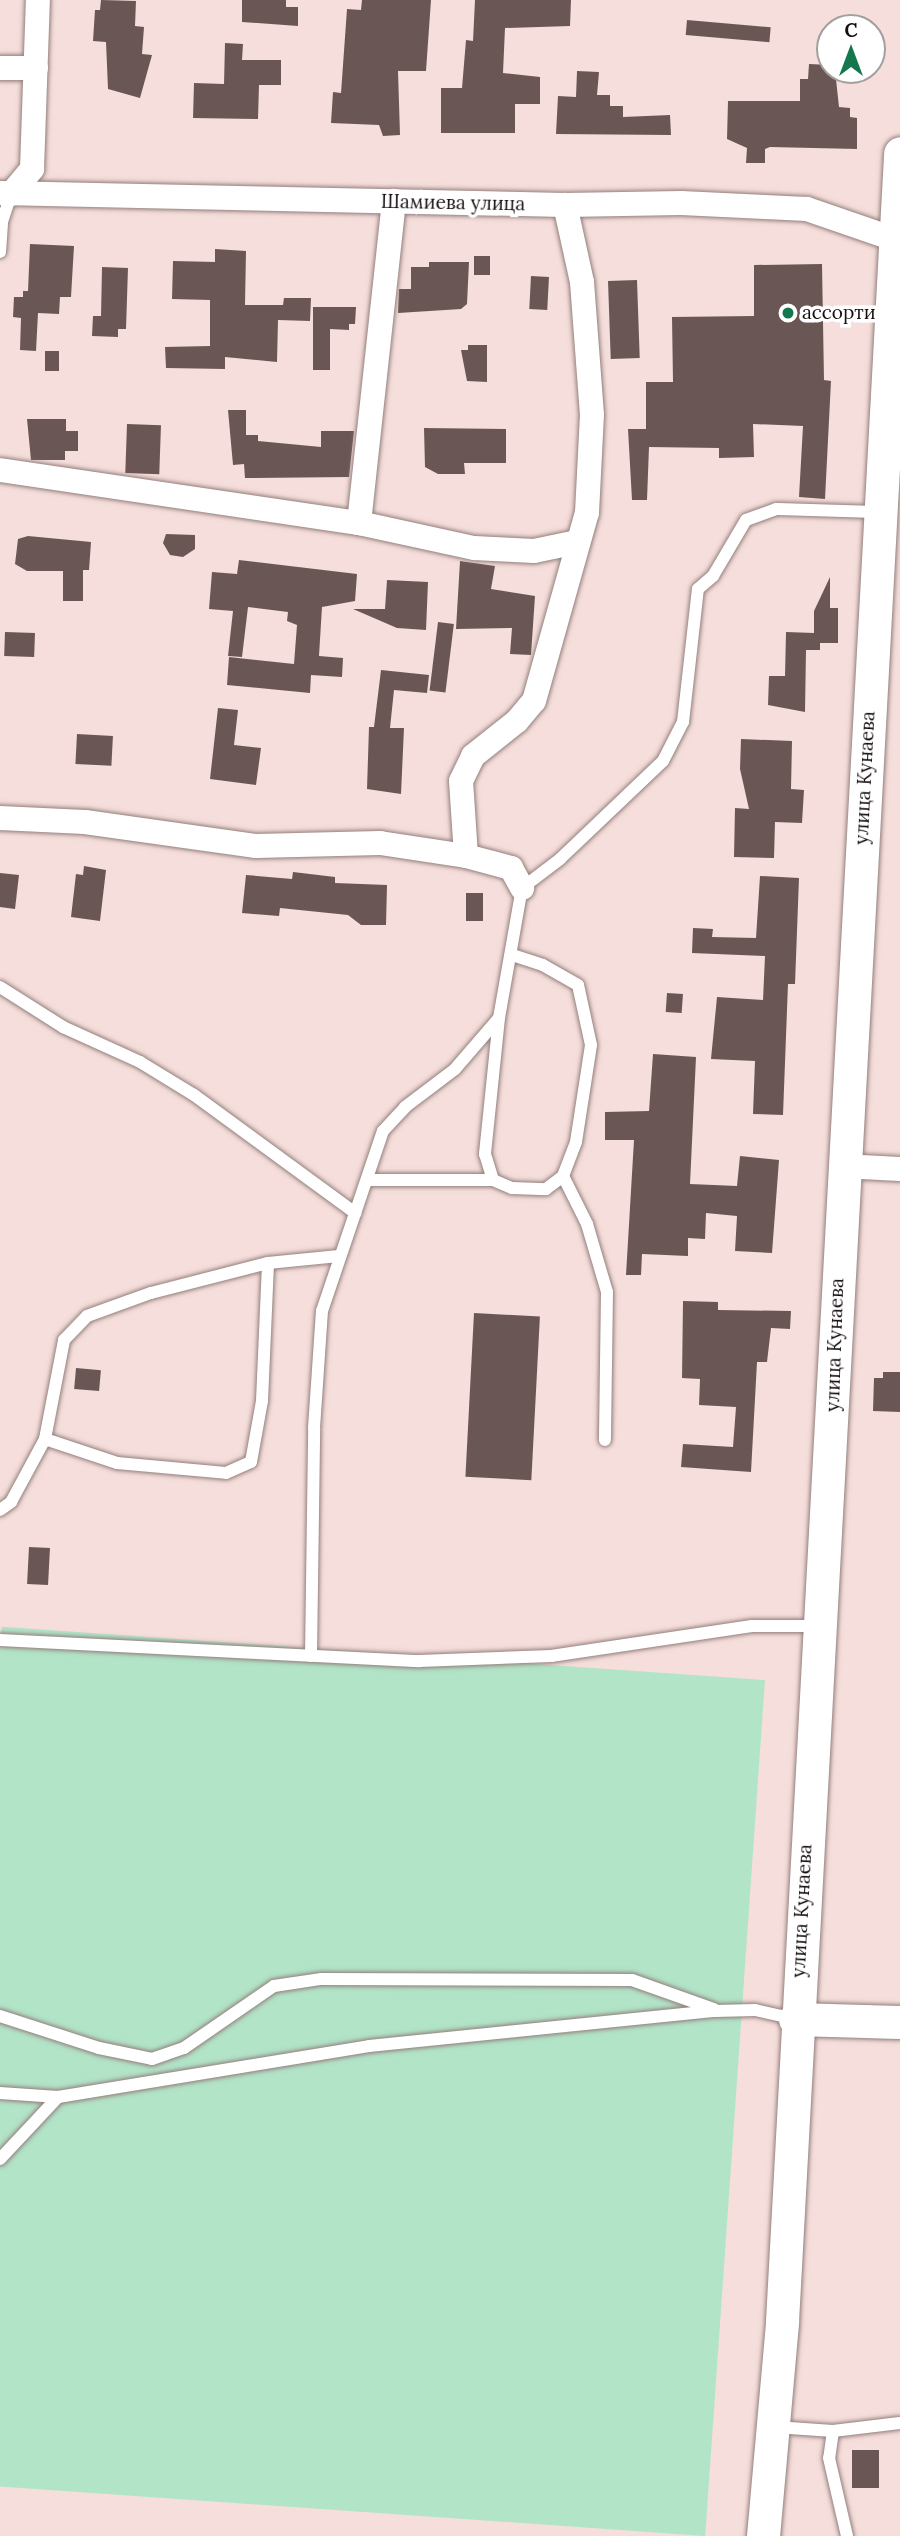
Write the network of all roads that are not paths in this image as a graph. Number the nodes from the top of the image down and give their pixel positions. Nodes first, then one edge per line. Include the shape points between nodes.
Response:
1 (38, 0) edge
2 (0, 68) edge
3 (36, 68) junction
4 (900, 153) edge
5 (5, 194) edge
6 (394, 201) junction
7 (565, 205) junction
8 (898, 241) edge
9 (0, 252) edge
10 (0, 470) edge
11 (882, 513) junction
12 (359, 523) junction
13 (577, 542) junction
14 (0, 818) edge
15 (466, 856) junction
16 (522, 888) junction
17 (512, 955) junction
18 (0, 987) edge
19 (499, 1018) junction
20 (842, 1166) junction
21 (900, 1170) edge
22 (563, 1176) junction
23 (367, 1180) junction
24 (493, 1180) junction
25 (355, 1213) junction
26 (340, 1256) junction
27 (268, 1263) junction
28 (45, 1439) junction
29 (605, 1440) dead end
30 (0, 1510) edge
31 (818, 1626) junction
32 (0, 1640) edge
33 (311, 1656) junction
34 (721, 2011) junction
35 (0, 2016) edge
36 (795, 2019) junction
37 (900, 2022) edge
38 (0, 2093) edge
39 (58, 2096) junction
40 (0, 2159) edge
41 (900, 2423) edge
42 (773, 2427) junction
43 (832, 2431) junction
44 (763, 2536) edge
45 (847, 2536) edge

1 - 3 street
2 - 3 street
3 - 5 street via 32,169
4 - 8 main road, улица Кунаева
5 - 6 street, Шамиева улица
5 - 9 lane
6 - 7 street, Шамиева улица
6 - 12 street
7 - 8 street, Шамиева улица via 681,203 807,209
7 - 13 street via 582,282 592,415 587,513
8 - 11 main road, улица Кунаева
10 - 12 street
11 - 16 lane via 776,509 746,520 713,576 698,589 683,722 663,761 560,859
11 - 20 main road, улица Кунаева
12 - 13 street via 474,548 534,551
13 - 15 street via 534,701 473,756 461,782
14 - 15 street via 85,822 256,846 380,843
15 - 16 street via 511,869
16 - 17 lane
17 - 19 lane
17 - 22 lane via 543,965 578,985 591,1045 576,1142
18 - 25 lane via 63,1027 140,1062 194,1095
19 - 23 lane via 455,1069 405,1107 383,1131
19 - 24 lane via 485,1154
20 - 21 street
20 - 31 main road, улица Кунаева
22 - 24 lane via 546,1189 512,1188
22 - 29 lane via 587,1224 607,1292
23 - 24 lane
23 - 25 lane
25 - 26 lane
26 - 27 lane
26 - 33 lane via 322,1311 320,1337
27 - 28 lane via 151,1293 88,1317 64,1340
27 - 28 lane via 262,1401 251,1462 226,1473 117,1463
28 - 30 lane via 11,1502
31 - 33 lane via 752,1626 551,1656 419,1661
31 - 36 main road, улица Кунаева
32 - 33 lane
34 - 35 lane via 632,1980 321,1979 274,1986 184,2048 152,2059 99,2048
34 - 36 lane via 755,2010
34 - 39 lane via 369,2046
36 - 37 main road
36 - 42 main road, улица Кунаева
38 - 39 lane
39 - 40 lane
41 - 43 lane
42 - 43 lane
42 - 44 main road, улица Кунаева
43 - 45 lane via 829,2458

